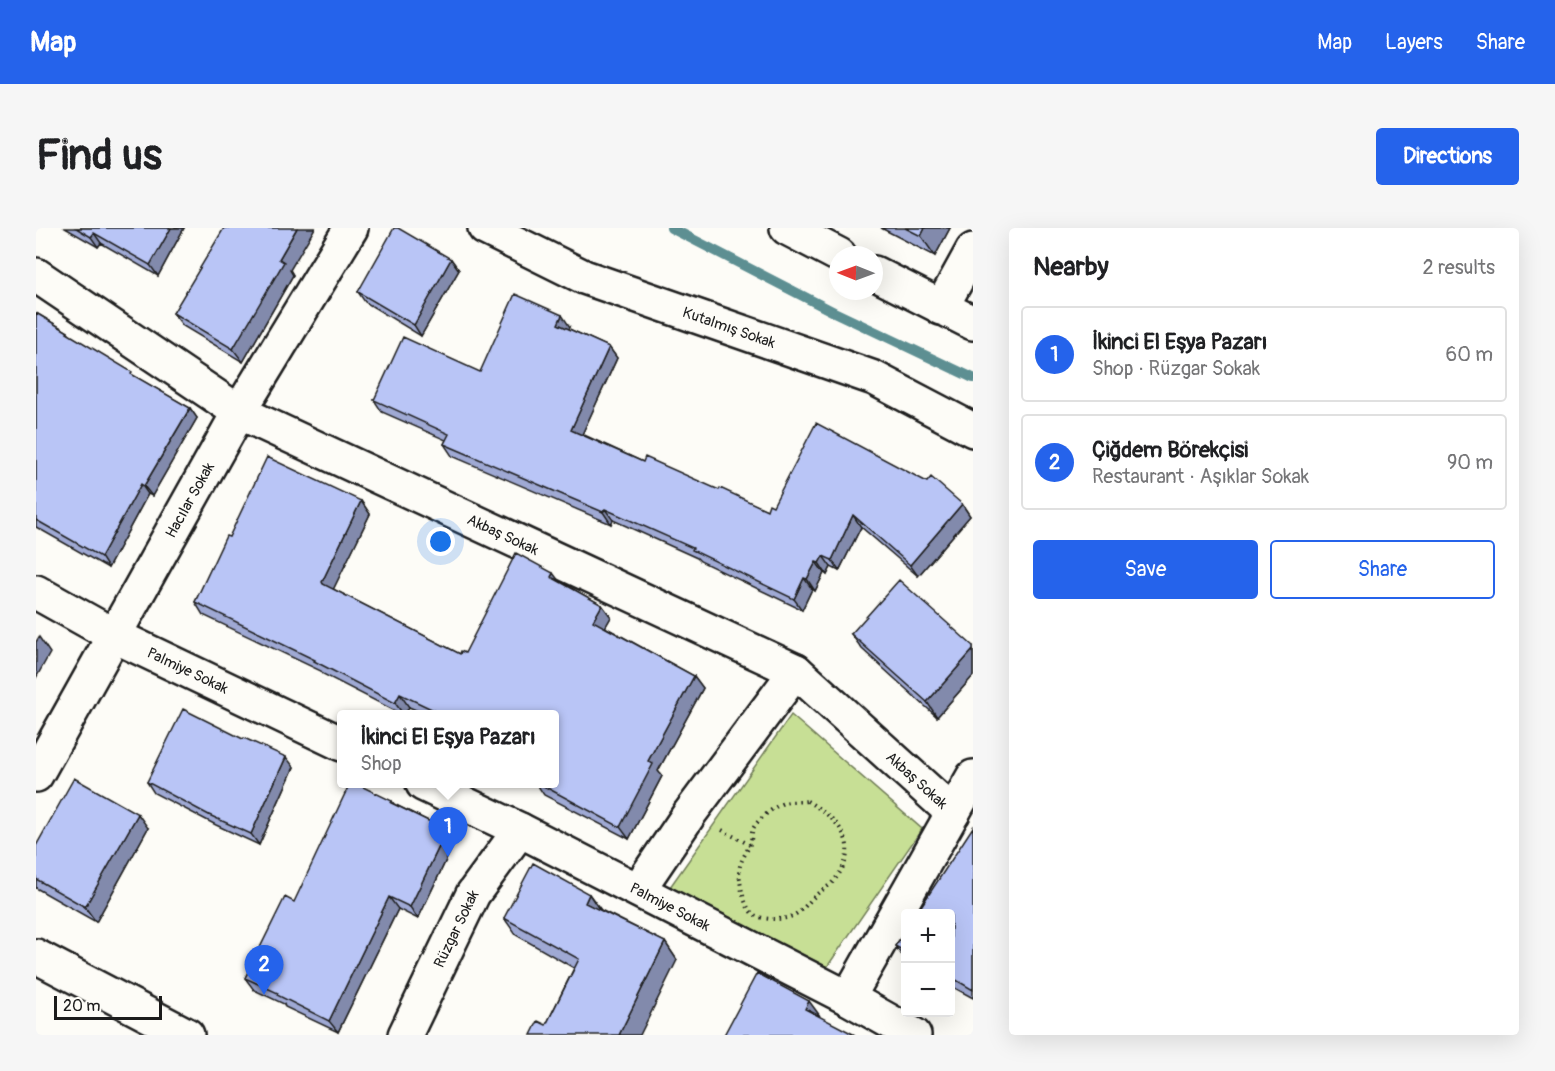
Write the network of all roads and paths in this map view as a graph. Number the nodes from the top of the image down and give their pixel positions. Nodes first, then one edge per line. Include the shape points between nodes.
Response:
1 (351, 228) edge
2 (485, 228) edge
3 (787, 228) edge
4 (829, 250) edge
5 (973, 250) edge
6 (36, 275) edge
7 (883, 278) edge
8 (942, 308) junction
9 (973, 323) edge
10 (239, 412) junction
11 (973, 430) edge
12 (36, 592) edge
13 (113, 635) junction
14 (796, 671) junction
15 (337, 742) edge
16 (36, 776) edge
17 (973, 777) edge
18 (433, 788) edge
19 (953, 813) junction
20 (520, 830) junction
21 (638, 890) junction
22 (753, 914) joint
23 (36, 956) edge
24 (848, 998) junction
25 (187, 1035) edge
26 (405, 1035) edge
27 (914, 1035) edge

1 - 10 street, Hacılar Sokak
2 - 11 street, Kutalmış Sokak via 584,277 873,378
3 - 4 street
5 - 8 street
6 - 10 street, Akbaş Sokak
7 - 8 street
8 - 9 street
10 - 13 street, Hacılar Sokak
10 - 14 street, Akbaş Sokak
12 - 13 street, Palmiye Sokak
13 - 15 street, Palmiye Sokak
13 - 16 street, Hacılar Sokak
14 - 19 street, Akbaş Sokak
14 - 21 street
17 - 19 street
18 - 20 street, Palmiye Sokak
19 - 24 street
20 - 21 street, Palmiye Sokak
20 - 26 street, Rüzgar Sokak via 473,894
21 - 24 street, Palmiye Sokak
22 - 22 path via 742,895 739,874 754,827 784,803 807,801 838,824 847,842 847,856 830,885 796,914 784,919
23 - 25 street
24 - 27 street, Palmiye Sokak

